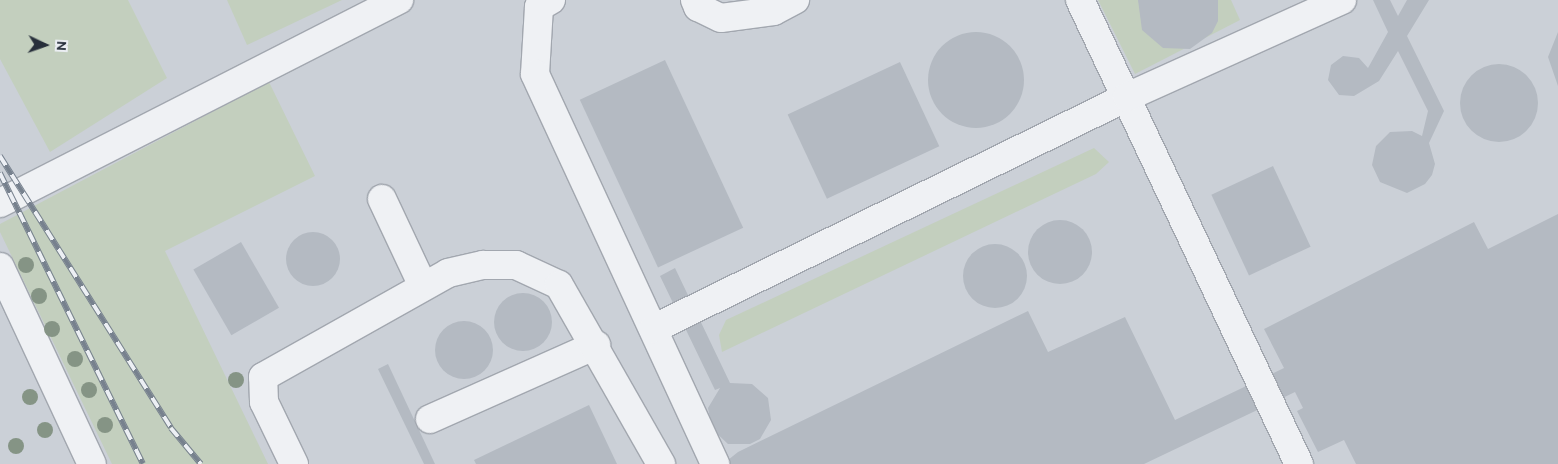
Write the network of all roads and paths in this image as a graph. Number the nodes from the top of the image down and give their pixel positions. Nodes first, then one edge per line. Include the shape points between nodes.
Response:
1 (398, 0) edge
2 (551, 0) edge
3 (695, 0) edge
4 (795, 0) edge
5 (1080, 0) edge
6 (1342, 0) edge
7 (1127, 97) junction
8 (382, 200) dead end
9 (0, 203) edge
10 (0, 268) edge
11 (423, 286) junction
12 (653, 329) junction
13 (596, 345) junction
14 (430, 419) dead end
15 (92, 464) edge
16 (294, 464) edge
17 (661, 464) edge
18 (716, 464) edge
19 (1299, 464) edge

1 - 9 lane
2 - 12 lane via 539,7 535,74
3 - 4 lane via 698,7 721,18 774,11
5 - 7 lane
6 - 7 lane
7 - 12 lane
7 - 19 lane
8 - 11 lane
10 - 15 lane
11 - 13 lane via 448,273 483,265 516,265 559,285
11 - 16 lane via 263,377 264,402
12 - 18 lane
13 - 14 lane
13 - 17 lane

